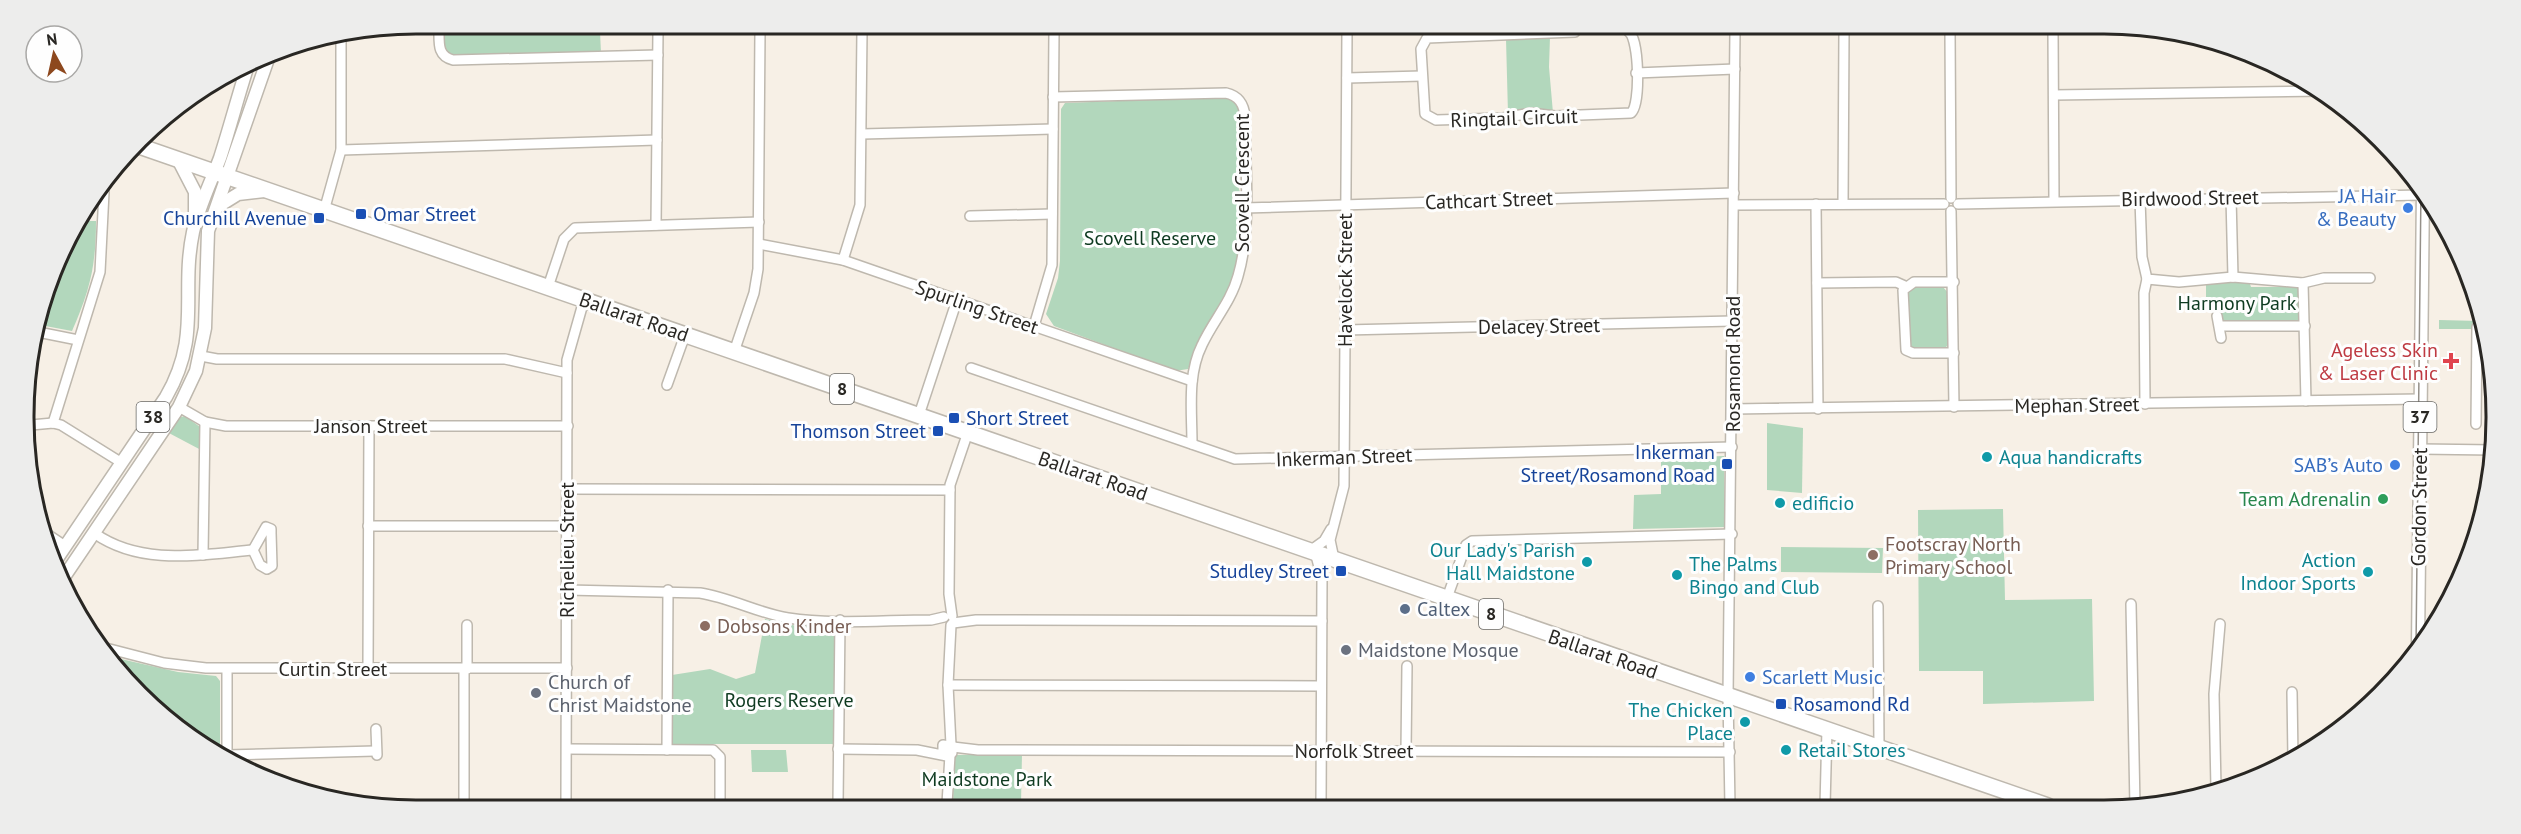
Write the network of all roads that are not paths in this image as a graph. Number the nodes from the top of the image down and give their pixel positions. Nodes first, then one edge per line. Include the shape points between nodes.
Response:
1 (439, 35) edge
2 (658, 35) edge
3 (760, 35) edge
4 (862, 35) edge
5 (1054, 35) edge
6 (1347, 35) edge
7 (1479, 35) edge
8 (1631, 35) edge
9 (1735, 35) edge
10 (1844, 35) edge
11 (1950, 35) edge
12 (2053, 35) edge
13 (341, 42) edge
14 (658, 55) junction
15 (264, 67) edge
16 (1735, 69) junction
17 (1636, 73) junction
18 (245, 75) edge
19 (1422, 76) junction
20 (1347, 78) junction
21 (2304, 91) edge
22 (2054, 95) junction
23 (1053, 98) junction
24 (1053, 129) junction
25 (862, 134) junction
26 (657, 140) junction
27 (145, 149) edge
28 (341, 150) junction
29 (180, 163) junction
30 (221, 175) junction
31 (268, 190) junction
32 (2413, 192) edge
33 (1734, 193) junction
34 (2230, 197) junction
35 (104, 198) edge
36 (2140, 199) junction
37 (2054, 201) junction
38 (1816, 204) junction
39 (1843, 204) junction
40 (1951, 204) junction
41 (2422, 204) edge
42 (1346, 205) junction
43 (1734, 205) junction
44 (1244, 208) junction
45 (215, 209) junction
46 (324, 211) junction
47 (1052, 214) junction
48 (970, 216) dead end
49 (759, 222) junction
50 (656, 225) junction
51 (194, 228) junction
52 (759, 244) junction
53 (843, 260) junction
54 (2233, 277) junction
55 (2370, 278) dead end
56 (2147, 279) junction
57 (1954, 282) junction
58 (1816, 283) junction
59 (2303, 283) junction
60 (1905, 286) junction
61 (548, 287) junction
62 (584, 300) junction
63 (957, 300) junction
64 (2217, 316) dead end
65 (1733, 321) junction
66 (1034, 326) junction
67 (2221, 326) junction
68 (2305, 326) junction
69 (1345, 330) junction
70 (44, 333) edge
71 (685, 334) junction
72 (2477, 334) edge
73 (2221, 338) dead end
74 (78, 340) junction
75 (186, 351) junction
76 (734, 352) junction
77 (1954, 353) junction
78 (201, 356) junction
79 (2477, 359) junction
80 (2482, 359) edge
81 (972, 368) dead end
82 (567, 373) junction
83 (1192, 381) junction
84 (668, 385) dead end
85 (166, 397) junction
86 (2421, 399) junction
87 (2306, 401) junction
88 (2145, 404) junction
89 (179, 407) junction
90 (1954, 407) junction
91 (1733, 409) junction
92 (1818, 409) junction
93 (919, 415) junction
94 (53, 423) junction
95 (205, 423) junction
96 (2476, 424) dead end
97 (34, 425) edge
98 (369, 426) junction
99 (568, 426) junction
100 (968, 432) junction
101 (1192, 444) junction
102 (1732, 447) junction
103 (2420, 449) junction
104 (2485, 450) edge
105 (1344, 457) junction
106 (122, 463) junction
107 (135, 472) junction
108 (568, 489) junction
109 (950, 490) junction
110 (368, 526) junction
111 (567, 526) junction
112 (1332, 527) junction
113 (94, 533) junction
114 (1732, 534) junction
115 (73, 535) junction
116 (55, 539) edge
117 (86, 545) junction
118 (65, 546) junction
119 (253, 550) dead end
120 (1312, 552) junction
121 (60, 553) edge
122 (203, 555) junction
123 (1333, 559) junction
124 (68, 572) edge
125 (1322, 578) junction
126 (567, 590) junction
127 (668, 590) junction
128 (1447, 598) junction
129 (2131, 604) dead end
130 (1878, 606) dead end
131 (840, 620) junction
132 (948, 620) junction
133 (1322, 621) junction
134 (2220, 624) dead end
135 (467, 625) dead end
136 (2418, 635) edge
137 (114, 650) edge
138 (1407, 666) dead end
139 (567, 668) junction
140 (227, 669) junction
141 (368, 669) junction
142 (466, 669) junction
143 (948, 685) junction
144 (1321, 686) junction
145 (2292, 692) dead end
146 (1728, 697) junction
147 (376, 729) dead end
148 (1827, 729) junction
149 (1879, 747) junction
150 (226, 748) edge
151 (567, 749) junction
152 (838, 749) junction
153 (2293, 749) edge
154 (667, 750) junction
155 (947, 750) junction
156 (1321, 751) junction
157 (1406, 751) junction
158 (1730, 752) junction
159 (242, 757) edge
160 (2216, 782) edge
161 (2135, 798) edge
162 (464, 800) edge
163 (566, 800) edge
164 (720, 800) edge
165 (838, 800) edge
166 (947, 800) edge
167 (1321, 800) edge
168 (1730, 800) edge
169 (1826, 800) edge
170 (2026, 800) edge

1 - 14 street via 440,51 453,60
2 - 14 street
3 - 49 street
4 - 25 street
5 - 23 street
6 - 20 street, Havelock Street
7 - 19 street, Ringtail Circuit via 1427,38 1421,49
8 - 17 street, Ringtail Circuit via 1635,41
9 - 16 street, Rosamond Road
10 - 39 street
11 - 40 street
12 - 22 street
13 - 28 street
14 - 26 street
15 - 30 main road, 38
16 - 17 street
16 - 33 street, Rosamond Road
17 - 19 street, Ringtail Circuit via 1636,107 1627,114 1532,113 1436,120 1425,114
18 - 30 main road, 38
19 - 20 street
20 - 42 street, Havelock Street
21 - 22 street
22 - 37 street
23 - 24 street
23 - 44 street, Scovell Crescent via 1234,95 1244,110
24 - 25 street
24 - 47 street
25 - 53 street via 860,205
26 - 28 street
26 - 50 street
27 - 29 highway, Ballarat Road / 8
28 - 46 street
29 - 30 highway, Ballarat Road / 8
29 - 51 main road via 195,192
30 - 31 highway, Ballarat Road / 8
30 - 45 main road, 38
30 - 51 main road, 38
31 - 45 main road via 238,194
31 - 46 highway, Ballarat Road / 8
32 - 34 street, Birdwood Street
33 - 42 street, Cathcart Street
33 - 43 street, Rosamond Road
34 - 36 street, Birdwood Street
34 - 54 street
35 - 74 street via 100,272
36 - 37 street, Birdwood Street
36 - 56 street via 2142,257
37 - 40 street, Birdwood Street
38 - 39 street, Birdwood Street
38 - 43 street, Birdwood Street
38 - 58 street
39 - 40 street, Birdwood Street
40 - 57 street
41 - 86 main road, Gordon Street / 37
42 - 44 street, Cathcart Street
42 - 69 street, Havelock Street
43 - 65 street, Rosamond Road
44 - 83 street, Scovell Crescent via 1244,248 1238,278 1201,346
45 - 78 main road, 38 via 207,240
46 - 61 highway, Ballarat Road / 8
47 - 48 street
47 - 66 street via 1051,274
49 - 50 street
49 - 52 street
50 - 61 street via 581,227 571,231 564,239
51 - 75 main road, 38 via 189,253
52 - 53 street, Spurling Street
52 - 76 street via 754,293
53 - 63 street, Spurling Street
54 - 56 street via 2179,282
54 - 59 street
55 - 59 street via 2324,278
56 - 88 street
57 - 60 street via 1914,282
57 - 77 street
58 - 60 street via 1896,282
58 - 92 street
59 - 68 street
60 - 77 street via 1906,350
61 - 62 highway, Ballarat Road / 8
62 - 71 highway, Ballarat Road / 8
62 - 82 street, Richelieu Street via 570,345
63 - 66 street, Spurling Street
63 - 93 street
64 - 67 street
65 - 69 street, Delacey Street
65 - 91 street, Rosamond Road
66 - 83 street, Spurling Street
67 - 68 street
67 - 73 street
68 - 87 street
69 - 105 street, Havelock Street
70 - 74 street
71 - 76 highway, Ballarat Road / 8
71 - 84 street
72 - 79 street
74 - 94 street
75 - 78 main road
75 - 85 main road, 38
76 - 93 highway, Ballarat Road / 8
77 - 90 street
78 - 82 street via 505,359
78 - 89 main road, 38
79 - 80 street
79 - 96 street
81 - 101 street, Inkerman Street
82 - 99 street, Richelieu Street
83 - 101 street, Scovell Crescent
85 - 89 main road
85 - 106 main road, 38
86 - 87 street, Mephan Street
86 - 103 main road, Gordon Street / 37
87 - 88 street, Mephan Street
88 - 90 street, Mephan Street
89 - 95 street, Janson Street
89 - 107 main road, 38
90 - 92 street, Mephan Street
91 - 92 street, Mephan Street
91 - 102 street, Rosamond Road
93 - 100 highway, Ballarat Road / 8
94 - 97 street
94 - 106 street via 76,432
95 - 98 street, Janson Street
95 - 122 street
98 - 99 street, Janson Street
98 - 110 street
99 - 108 street, Richelieu Street
100 - 109 street
100 - 120 highway, Ballarat Road / 8
101 - 105 street, Inkerman Street via 1235,459
102 - 105 street, Inkerman Street
102 - 114 street, Rosamond Road
103 - 104 street
103 - 136 main road, Gordon Street / 37
105 - 112 street, Havelock Street via 1343,493
106 - 107 main road
106 - 115 main road, 38
107 - 113 main road, 38
108 - 109 street
108 - 111 street, Richelieu Street
109 - 132 street
110 - 111 street
110 - 141 street
111 - 126 street, Richelieu Street
112 - 120 street, Havelock Street
112 - 123 street, Havelock Street
113 - 117 main road, 38
113 - 122 street via 116,547 137,553
114 - 128 street via 1472,541 1466,545
114 - 146 street, Rosamond Road
115 - 117 main road
115 - 118 main road, 38
116 - 118 street
117 - 124 main road, 38
118 - 121 main road, 38
119 - 122 street
120 - 123 highway, Ballarat Road / 8
120 - 125 street
123 - 125 street
123 - 128 highway, Ballarat Road / 8
125 - 133 street
126 - 127 street
126 - 139 street, Richelieu Street
127 - 131 street via 711,594 784,617
127 - 154 street
128 - 146 highway, Ballarat Road / 8
129 - 161 street
130 - 149 street
131 - 132 street
131 - 152 street
132 - 133 street
132 - 143 street
133 - 144 street
134 - 160 street via 2214,698
135 - 142 street
137 - 140 street, Curtin Street via 164,663
138 - 157 street
139 - 142 street, Curtin Street
139 - 151 street, Richelieu Street
140 - 141 street, Curtin Street
140 - 150 street
141 - 142 street, Curtin Street
142 - 162 street
143 - 144 street
143 - 155 street
144 - 156 street
145 - 153 street
146 - 148 highway, Ballarat Road / 8
146 - 158 street, Rosamond Road
147 - 159 street via 376,753
148 - 149 highway, Ballarat Road / 8
148 - 169 street
149 - 170 highway, Ballarat Road / 8
151 - 154 street
151 - 163 street, Richelieu Street
152 - 155 street, Norfolk Street
152 - 165 street
154 - 164 street via 717,751
155 - 156 street, Norfolk Street
155 - 166 street
156 - 157 street, Norfolk Street
156 - 167 street
157 - 158 street, Norfolk Street
158 - 168 street, Rosamond Road

